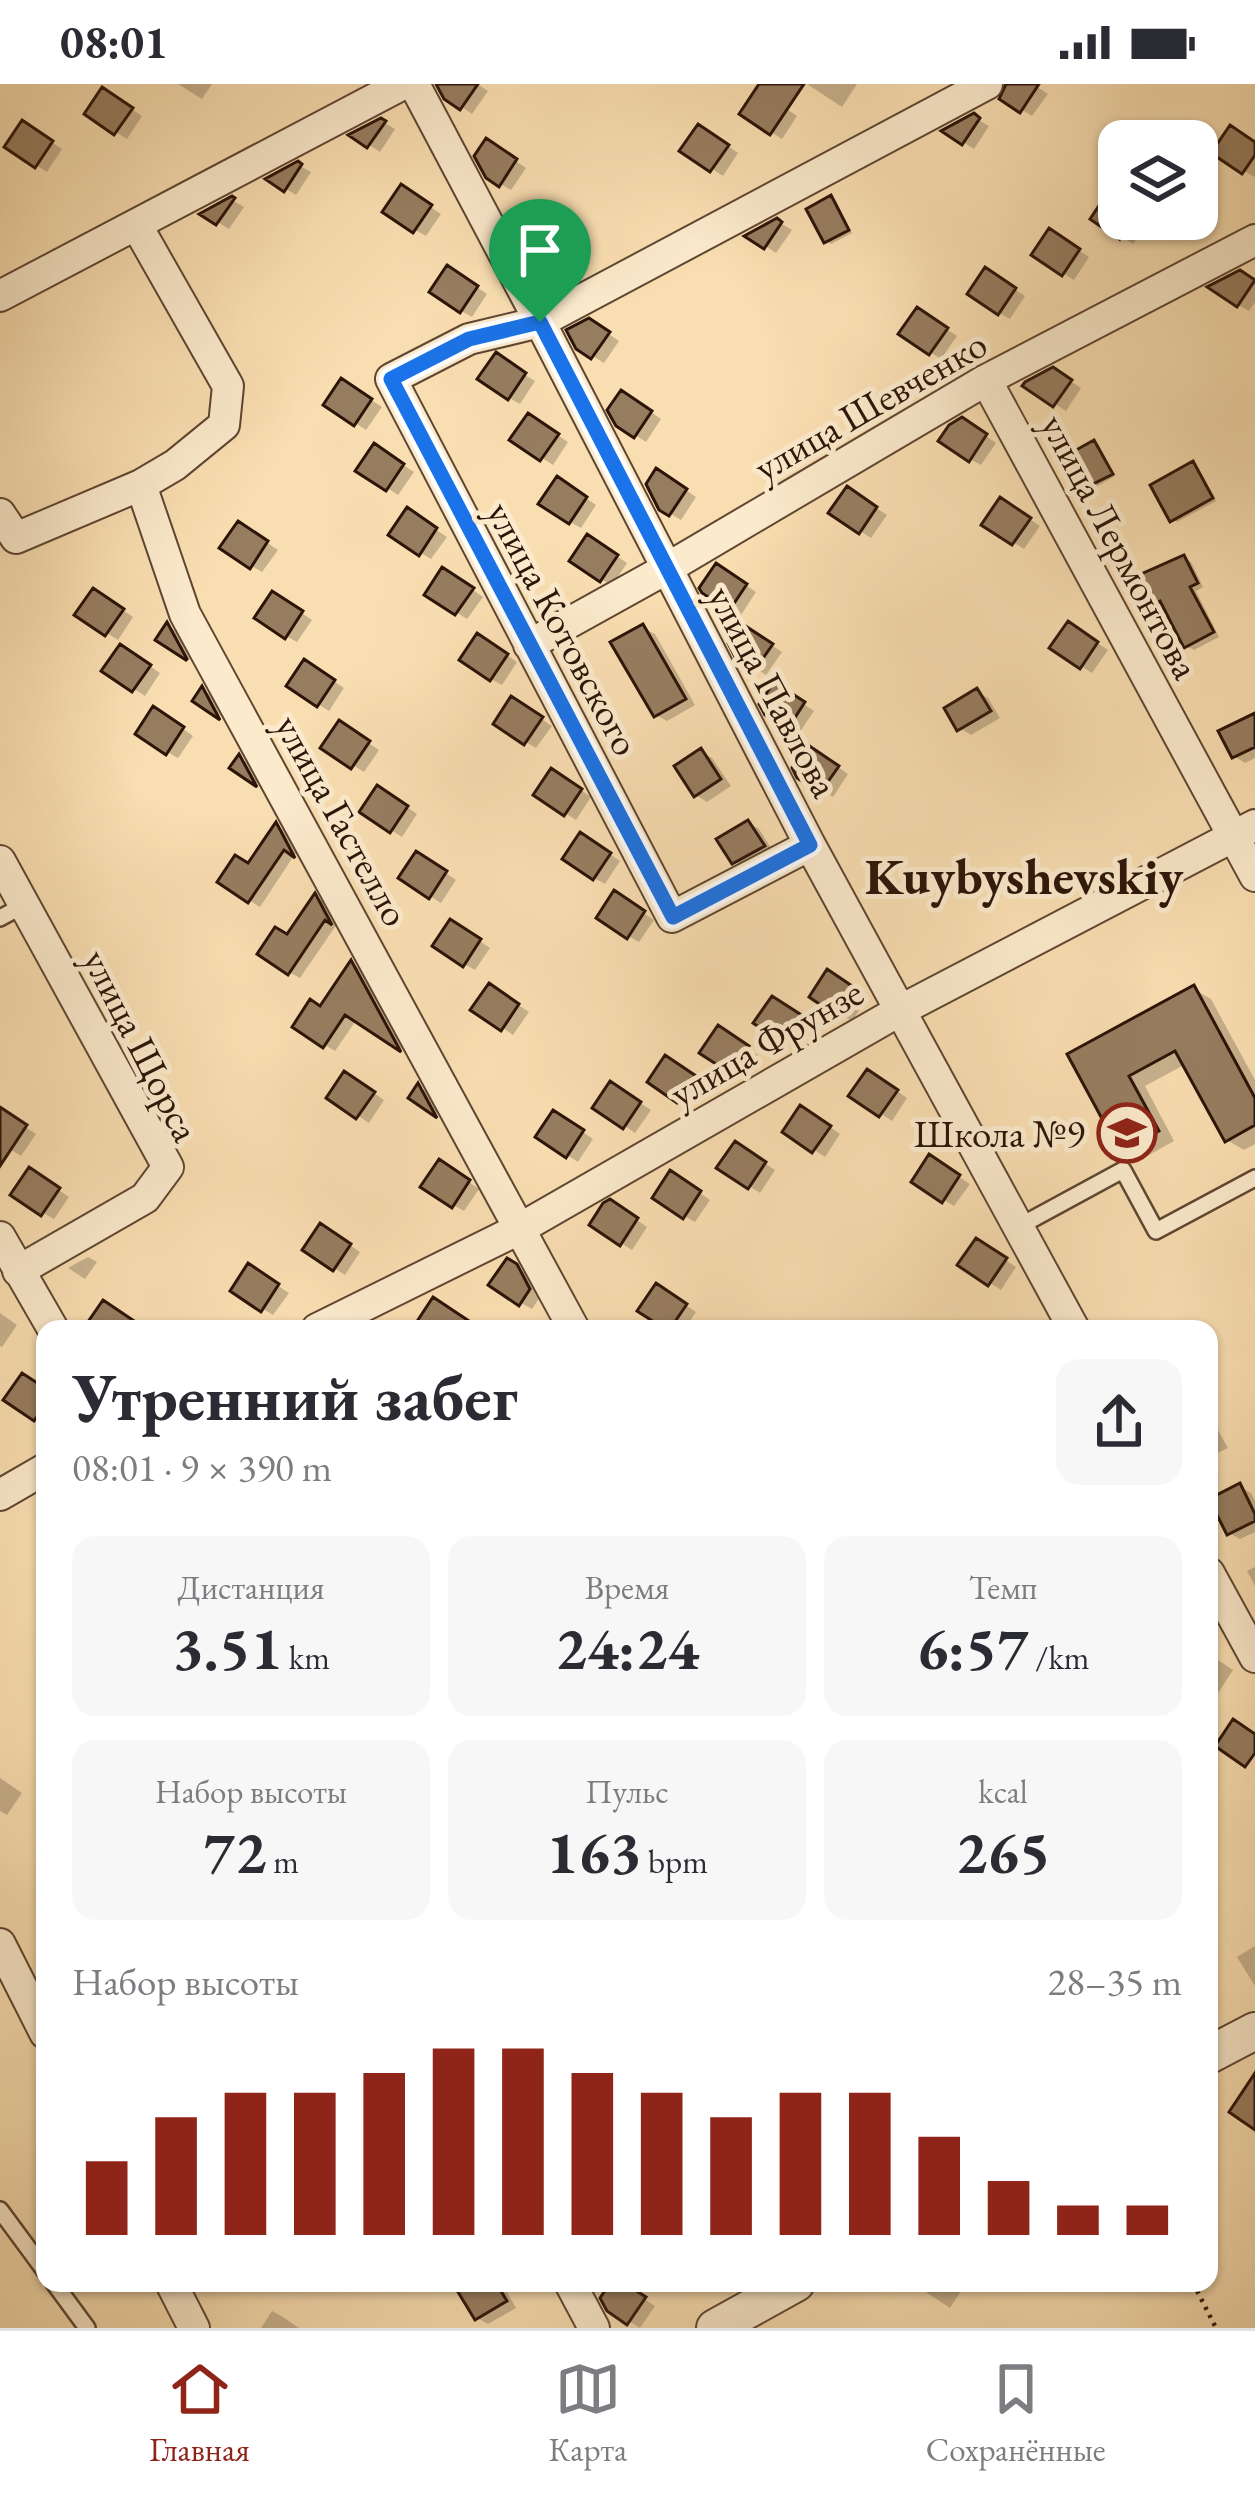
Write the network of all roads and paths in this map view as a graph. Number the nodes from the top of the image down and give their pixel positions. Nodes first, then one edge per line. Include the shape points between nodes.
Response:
1 (403, 84) edge
2 (414, 84) edge
3 (987, 84) edge
4 (137, 226) junction
5 (1255, 241) edge
6 (0, 296) edge
7 (540, 322) junction
8 (986, 380) junction
9 (141, 485) junction
10 (0, 514) edge
11 (666, 569) junction
12 (529, 645) junction
13 (1244, 831) edge
14 (810, 845) junction
15 (0, 861) edge
16 (1255, 876) edge
17 (12, 912) edge
18 (899, 1011) junction
19 (1255, 1178) edge
20 (1018, 1227) junction
21 (521, 1228) junction
22 (0, 1237) edge
23 (18, 1271) junction
24 (48, 1320) edge
25 (334, 1320) edge
26 (569, 1320) edge
27 (1069, 1320) edge
28 (36, 1474) edge
29 (0, 1496) edge
30 (1218, 1589) edge
31 (1255, 1657) edge
32 (0, 1944) edge
33 (36, 2015) edge
34 (1255, 2031) edge
35 (1218, 2050) edge
36 (0, 2210) edge
37 (36, 2259) edge
38 (61, 2292) edge
39 (176, 2292) edge
40 (575, 2292) edge
41 (780, 2292) edge
42 (1198, 2292) edge
43 (87, 2328) edge
44 (194, 2328) edge
45 (594, 2328) edge
46 (715, 2328) edge
47 (1216, 2328) edge

1 - 4 street
2 - 7 street, улица Павлова
3 - 7 street
4 - 6 street
4 - 9 street via 229,386 224,425
5 - 8 street, улица Шевченко
7 - 11 street, улица Павлова
7 - 12 street, улица Котовского via 469,339 391,379
8 - 11 street, улица Шевченко
8 - 13 street, улица Лермонтова
9 - 10 street via 16,538
9 - 21 street, улица Гастелло via 185,614
11 - 12 street, улица Шевченко
11 - 14 street, улица Павлова
12 - 14 street, улица Котовского via 673,917
13 - 16 street, улица Лермонтова
13 - 18 street, улица Фрунзе
14 - 18 street, улица Павлова
15 - 17 street, улица Щорса
17 - 23 street, улица Щорса via 168,1167 145,1198
18 - 20 street, улица Павлова
18 - 21 street, улица Фрунзе
19 - 20 lane via 1156,1231 1123,1170
20 - 27 street, улица Павлова
21 - 25 street, улица Фрунзе
21 - 26 street, улица Гастелло
22 - 23 street
23 - 24 street
28 - 29 street
30 - 31 street
32 - 33 street
34 - 35 street
36 - 37 lane
38 - 43 lane
39 - 44 street
40 - 45 street
41 - 46 street
42 - 47 path

